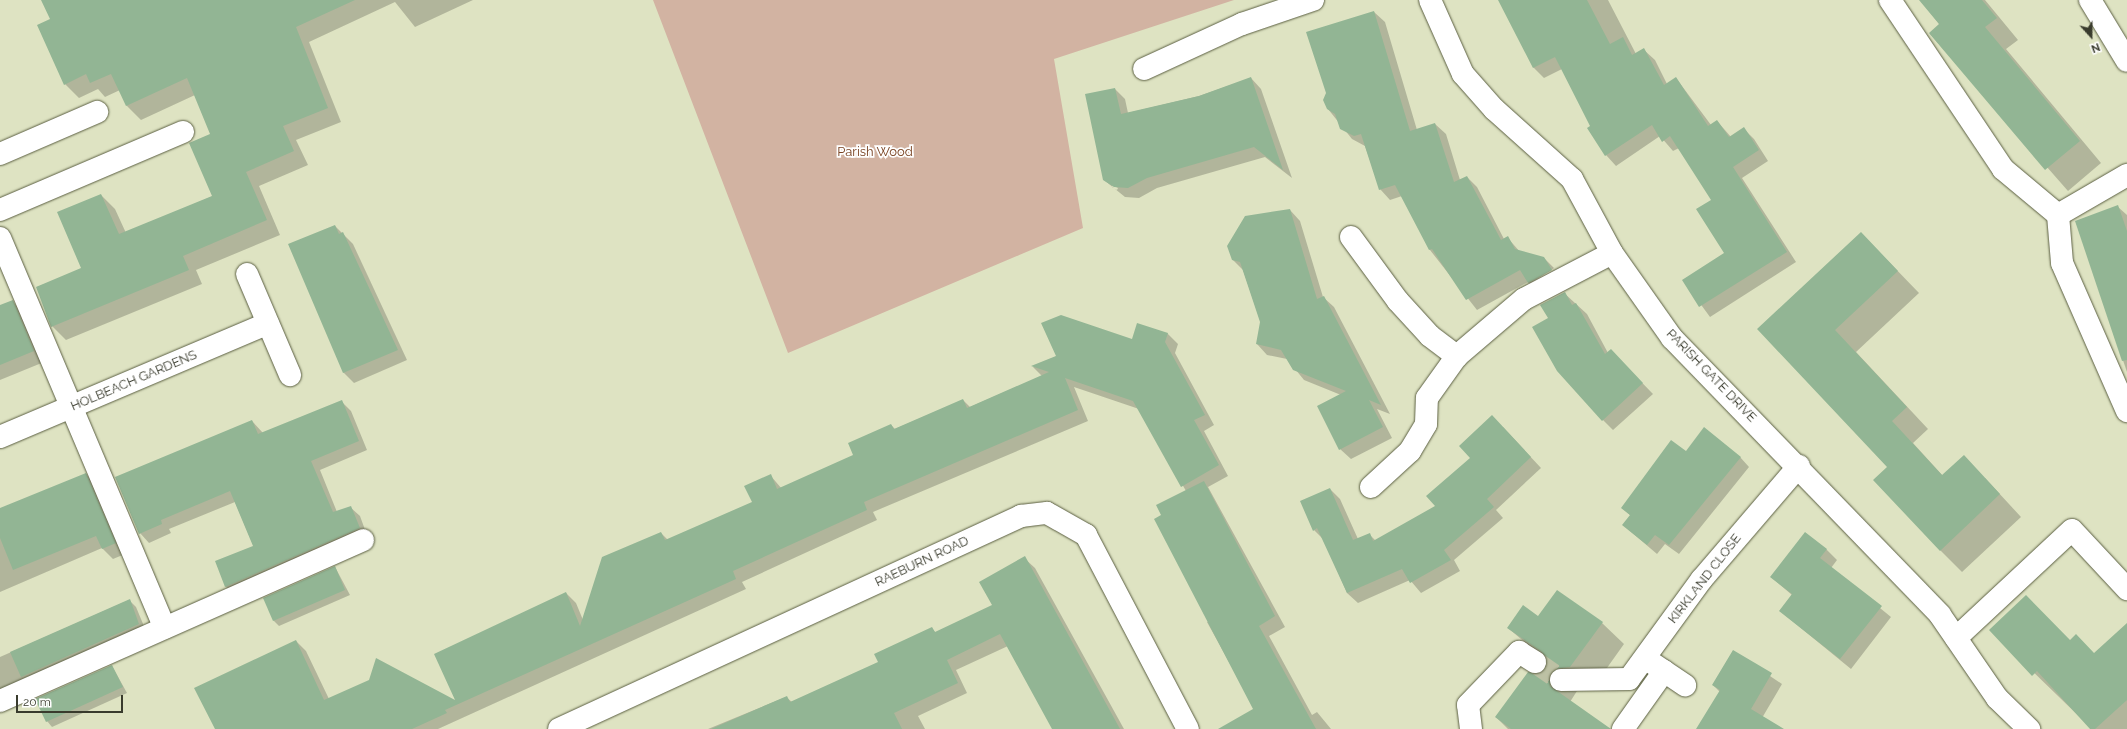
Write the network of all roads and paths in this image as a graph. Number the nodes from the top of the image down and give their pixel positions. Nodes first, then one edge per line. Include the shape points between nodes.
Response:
1 (1313, 0) edge
2 (1430, 0) edge
3 (1890, 0) edge
4 (2090, 0) edge
5 (2127, 61) edge
6 (1144, 69) dead end
7 (97, 112) dead end
8 (183, 132) dead end
9 (0, 154) edge
10 (2127, 175) edge
11 (0, 210) edge
12 (2058, 215) junction
13 (1351, 237) dead end
14 (0, 238) edge
15 (1612, 253) junction
16 (247, 274) dead end
17 (268, 323) junction
18 (1456, 356) junction
19 (290, 375) dead end
20 (73, 407) junction
21 (2127, 411) edge
22 (0, 437) edge
23 (1799, 466) junction
24 (1371, 487) dead end
25 (363, 540) dead end
26 (2127, 589) edge
27 (165, 628) junction
28 (1956, 638) junction
29 (1645, 657) junction
30 (1535, 662) tunnel mouth
31 (1664, 671) junction
32 (1561, 680) tunnel mouth
33 (1685, 685) dead end
34 (0, 701) edge
35 (559, 729) edge
36 (1188, 729) edge
37 (1471, 729) edge
38 (1623, 729) edge
39 (2028, 729) edge

1 - 6 street via 1242,24
2 - 15 street, PARISH GATE DRIVE via 1462,74 1494,108 1572,179
3 - 12 street via 2003,169
4 - 5 street
7 - 9 street
8 - 11 street
10 - 12 street
12 - 21 street via 2062,263
13 - 18 street via 1398,301 1430,336
14 - 20 street
15 - 18 street via 1524,299
15 - 23 street, PARISH GATE DRIVE via 1672,338
16 - 17 street
17 - 19 street
17 - 20 street, HOLBEACH GARDENS
18 - 24 street via 1427,398 1426,424 1410,451
20 - 22 street, HOLBEACH GARDENS
20 - 27 street
23 - 28 street, PARISH GATE DRIVE via 1940,615
23 - 29 street, KIRKLAND CLOSE via 1702,579
25 - 27 street
26 - 28 street via 2072,530
27 - 34 street
28 - 39 street, PARISH GATE DRIVE via 1997,698
29 - 31 street
29 - 32 street, KIRKLAND CLOSE via 1629,679
30 - 37 street via 1518,652 1468,705
31 - 33 street
31 - 38 street
35 - 36 street, RAEBURN ROAD via 1022,516 1047,513 1086,535

